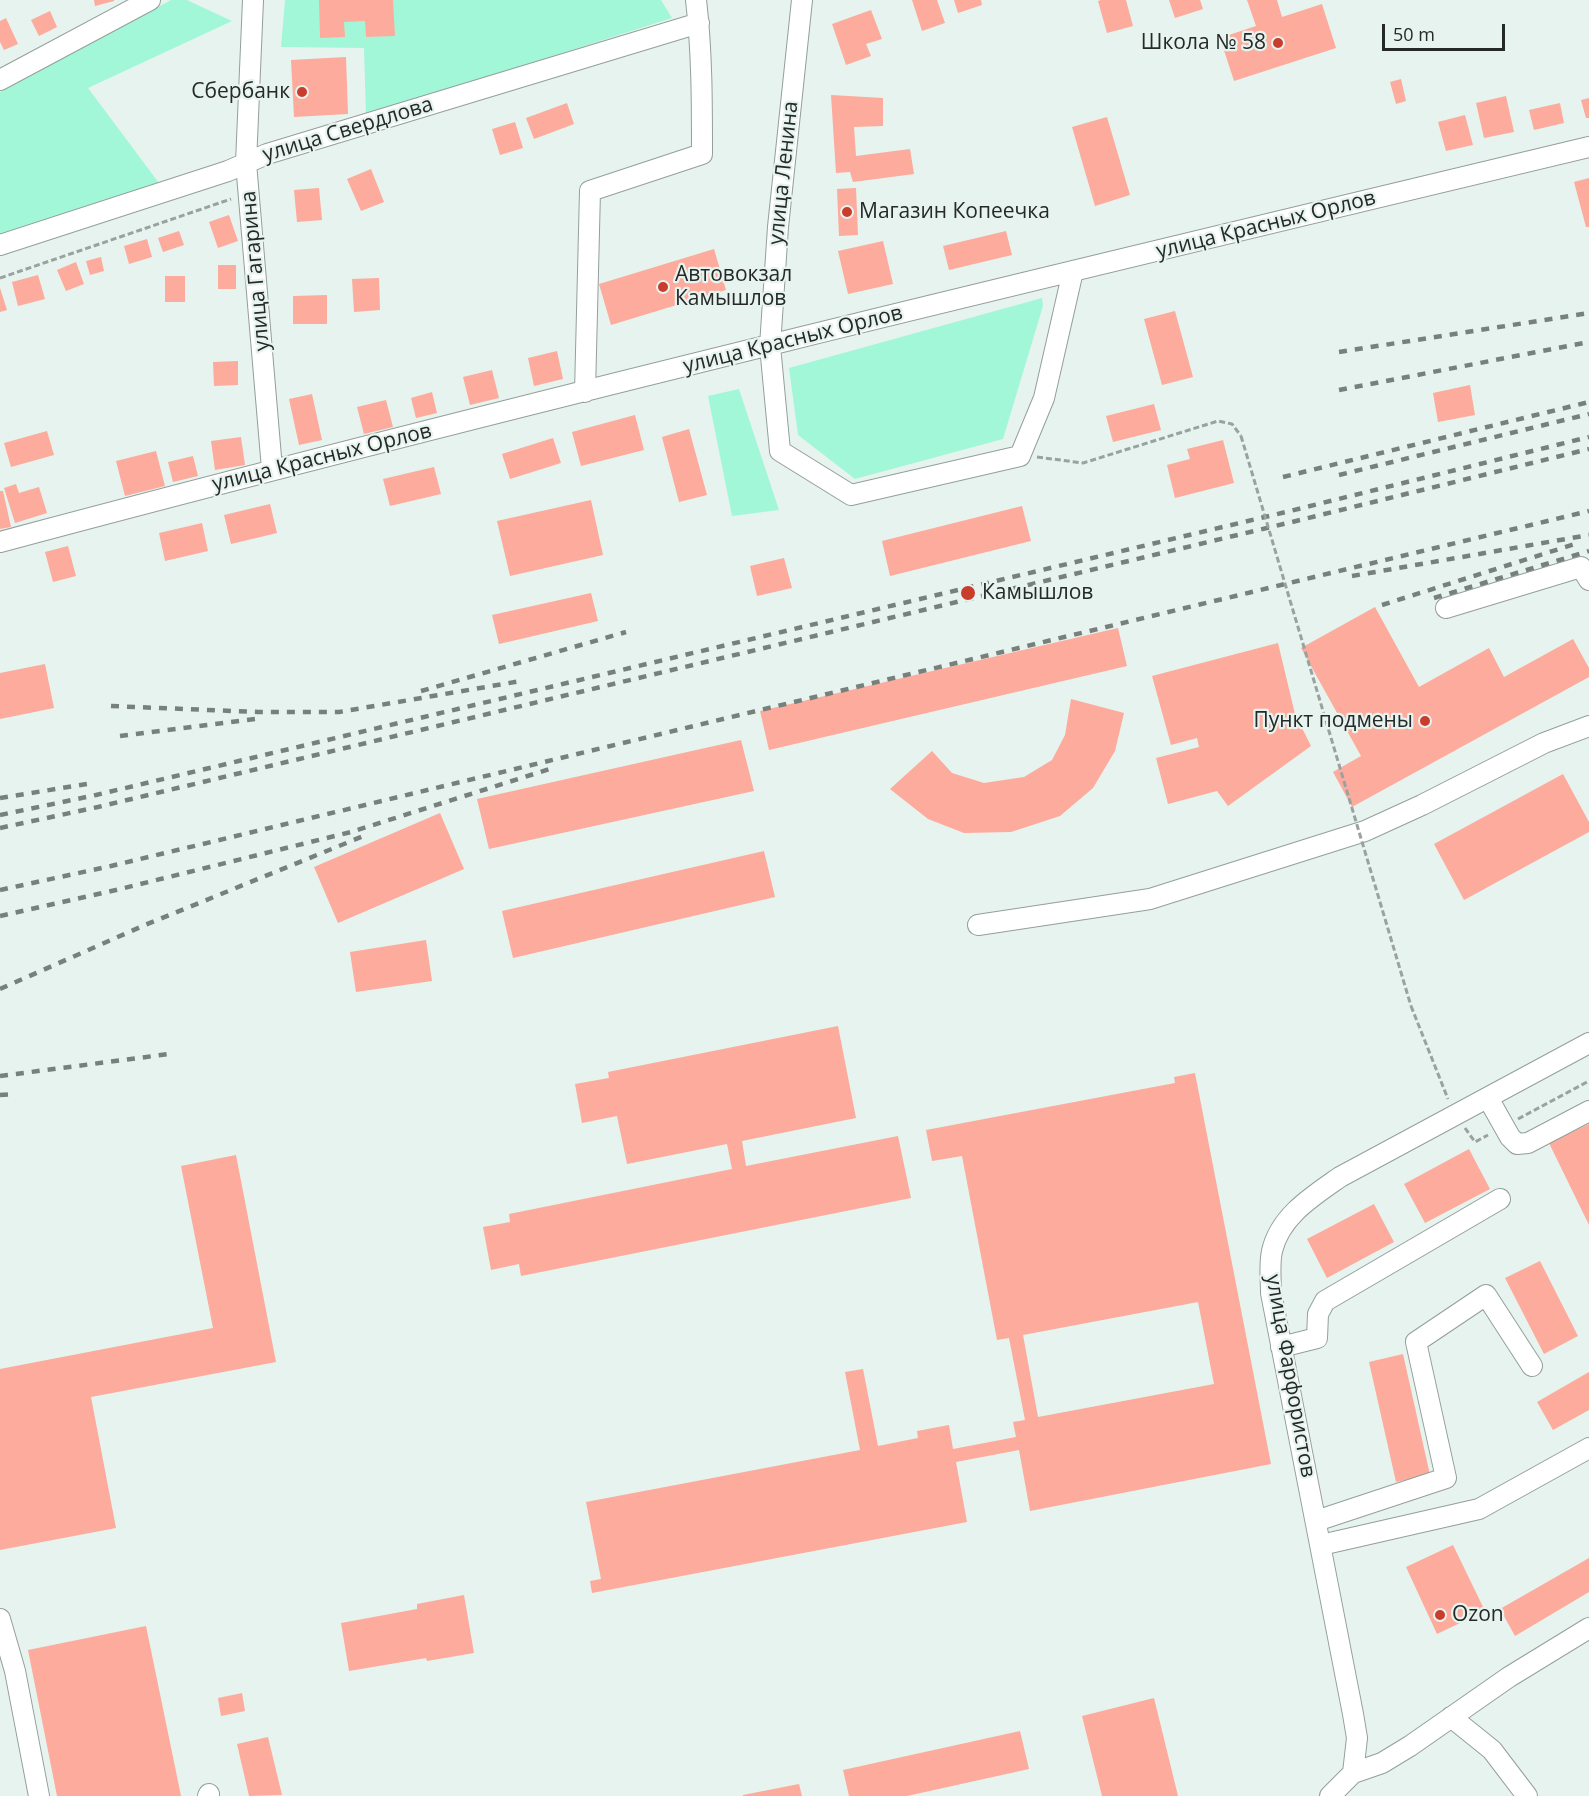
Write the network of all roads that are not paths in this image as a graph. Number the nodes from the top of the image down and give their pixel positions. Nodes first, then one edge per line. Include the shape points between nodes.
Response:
1 (150, 0) edge
2 (253, 0) edge
3 (696, 0) edge
4 (802, 0) edge
5 (699, 23) junction
6 (0, 80) edge
7 (1589, 147) edge
8 (246, 163) junction
9 (0, 245) edge
10 (1073, 271) junction
11 (770, 346) junction
12 (585, 392) junction
13 (272, 469) junction
14 (0, 542) edge
15 (1589, 580) edge
16 (1446, 608) dead end
17 (1589, 726) edge
18 (978, 925) dead end
19 (1589, 1043) edge
20 (1488, 1098) junction
21 (1589, 1111) edge
22 (1500, 1199) dead end
23 (1281, 1347) junction
24 (1532, 1366) dead end
25 (1589, 1448) edge
26 (1316, 1521) junction
27 (1321, 1545) junction
28 (0, 1619) edge
29 (1589, 1628) edge
30 (1451, 1717) junction
31 (1353, 1773) junction
32 (39, 1796) edge
33 (1330, 1796) edge
34 (1527, 1796) edge

1 - 6 street
2 - 8 street, улица Гагарина
3 - 5 street
4 - 11 street, улица Ленина
5 - 8 street, улица Свердлова
5 - 12 street via 702,153 590,191
7 - 10 street, улица Красных Орлов
8 - 9 street, улица Свердлова
8 - 13 street, улица Гагарина
10 - 11 street, улица Красных Орлов
10 - 11 street, улица Ленина via 1044,398 1020,456 851,495 780,451
11 - 12 street, улица Красных Орлов
12 - 13 street, улица Красных Орлов
13 - 14 street, улица Красных Орлов
15 - 16 street via 1581,567
17 - 18 street via 1544,743 1365,831 1150,899
19 - 20 street, улица Фарфористов
20 - 21 street via 1518,1144 1528,1143
20 - 23 street, улица Фарфористов via 1340,1176 1303,1203 1284,1224 1272,1250 1270,1269
22 - 23 street via 1324,1301 1318,1314 1317,1338
23 - 26 street, улица Фарфористов
24 - 26 street via 1486,1295 1416,1342 1446,1478
25 - 27 street via 1479,1509
26 - 27 street, улица Фарфористов
27 - 31 street, улица Фарфористов via 1357,1738
28 - 32 street via 15,1671
29 - 30 street
30 - 31 street via 1382,1763
30 - 34 street via 1492,1750
31 - 33 street

